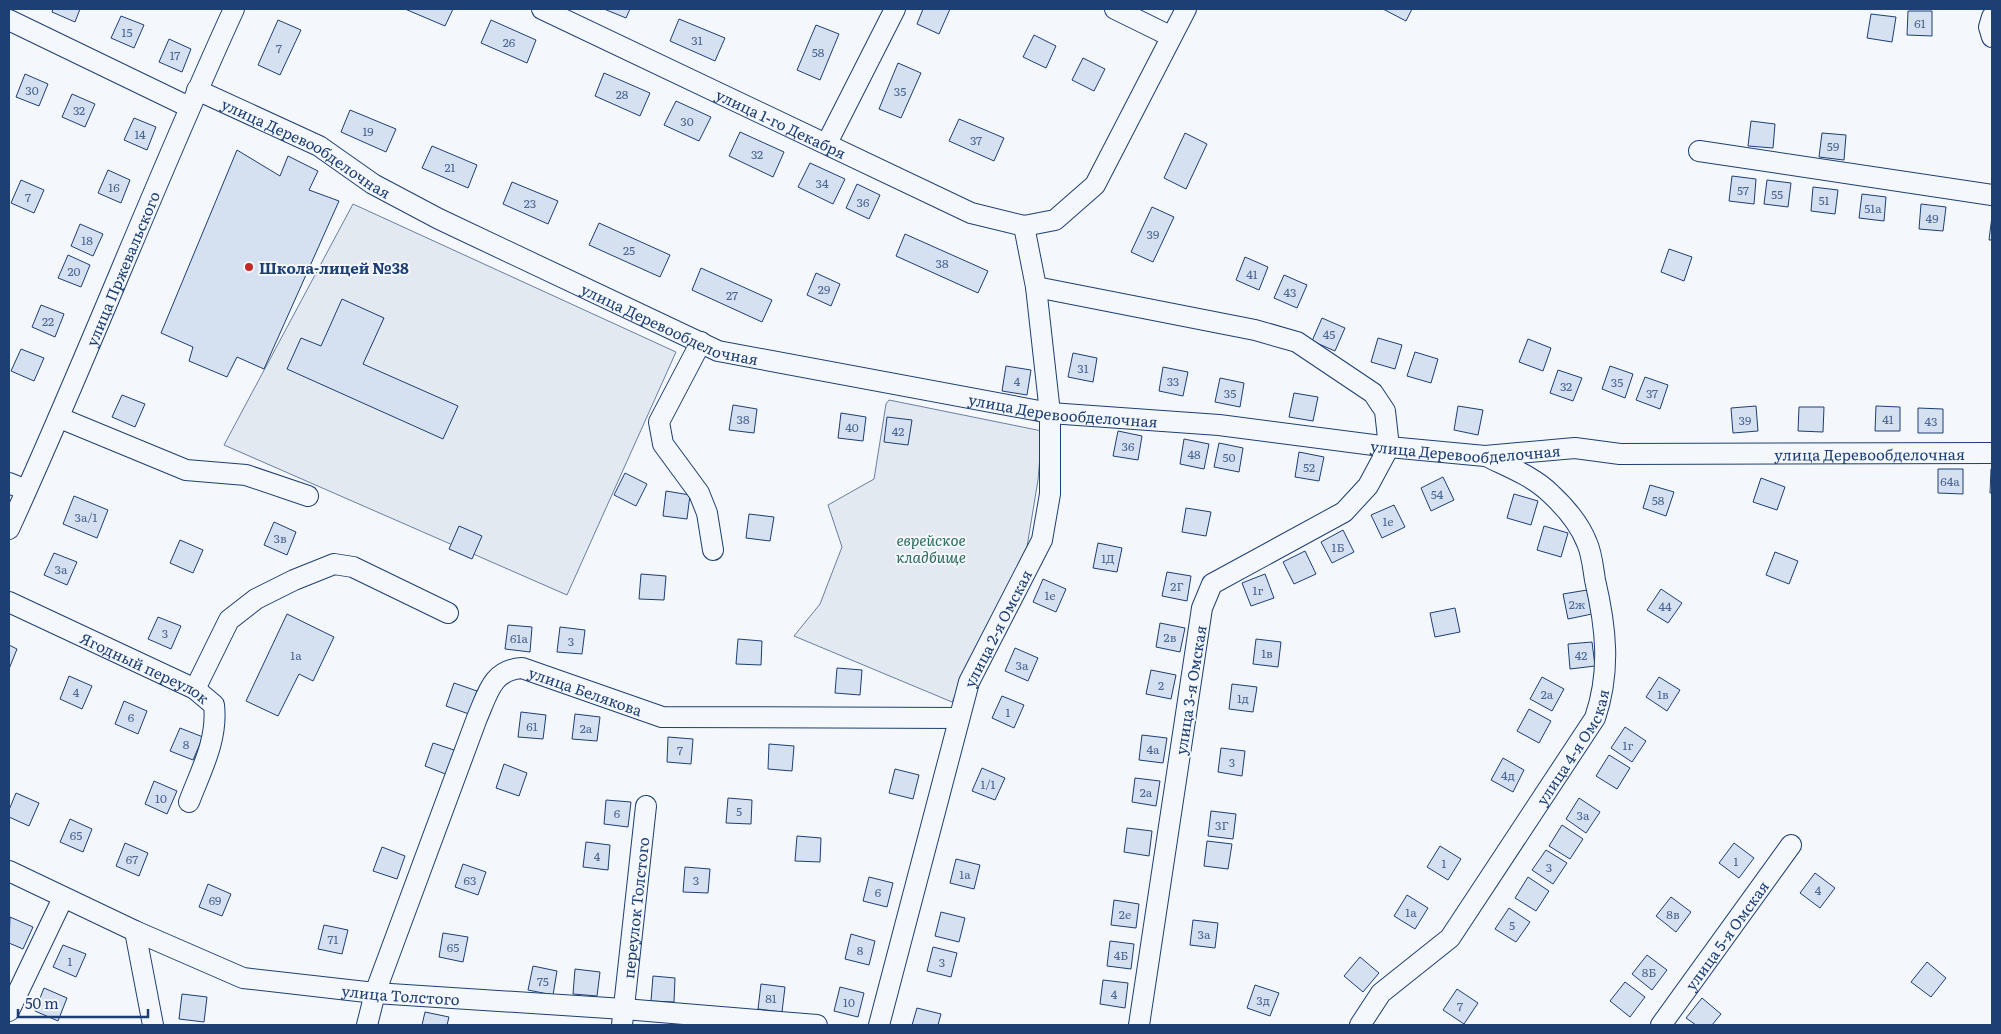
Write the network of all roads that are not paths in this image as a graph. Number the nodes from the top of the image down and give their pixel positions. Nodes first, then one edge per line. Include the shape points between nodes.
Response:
1 (234, 9) edge
2 (542, 9) edge
3 (895, 9) edge
4 (1115, 9) edge
5 (1186, 9) edge
6 (1992, 17) edge
7 (9, 20) edge
8 (1170, 36) junction
9 (1992, 37) edge
10 (193, 99) junction
11 (827, 143) junction
12 (1699, 151) dead end
13 (1992, 195) edge
14 (1024, 226) junction
15 (1036, 287) junction
16 (701, 342) junction
17 (1050, 413) junction
18 (60, 418) junction
19 (1389, 447) junction
20 (1992, 453) edge
21 (1485, 456) junction
22 (18, 487) edge
23 (308, 496) dead end
24 (9, 529) edge
25 (713, 550) dead end
26 (9, 602) edge
27 (448, 613) dead end
28 (195, 689) junction
29 (959, 718) junction
30 (188, 802) dead end
31 (646, 806) dead end
32 (1791, 845) dead end
33 (9, 871) edge
34 (63, 898) junction
35 (135, 931) junction
36 (375, 993) junction
37 (9, 1011) edge
38 (623, 1017) edge
39 (153, 1025) edge
40 (367, 1025) edge
41 (817, 1025) edge
42 (879, 1025) edge
43 (1139, 1025) edge
44 (1360, 1025) edge
45 (1661, 1025) edge

1 - 10 street, улица Пржевальского
2 - 11 street, улица 1-го Декабря
3 - 11 street
4 - 8 street
5 - 8 street
6 - 9 street via 1989,27
7 - 10 street, улица Деревообделочная
8 - 14 street via 1095,185 1055,220
10 - 16 street, улица Деревообделочная via 319,146 373,184 439,219
10 - 18 street, улица Пржевальского
11 - 14 street, улица 1-го Декабря via 971,213
12 - 13 street
14 - 15 street, улица 2-я Омская
15 - 17 street, улица 2-я Омская
15 - 19 street via 1255,330 1297,342 1373,393 1385,411
16 - 17 street, улица Деревообделочная via 718,351
16 - 25 street via 659,422 663,444 699,493
17 - 19 street, улица Деревообделочная via 1219,425
17 - 29 street, улица 2-я Омская via 1050,494 1042,540 969,682
18 - 22 street, улица Пржевальского
18 - 23 street via 186,470 246,474
19 - 21 street, улица Деревообделочная
19 - 43 street, улица 3-я Омская via 1368,486 1344,512 1212,584 1206,595
20 - 21 street, улица Деревообделочная via 1620,454 1575,448
21 - 44 street, улица 4-я Омская via 1528,477 1550,493 1569,514 1587,542 1606,643 1602,697 1596,718 1450,938 1381,993
22 - 24 street, улица Пржевальского
26 - 28 street, Ягодный переулок
27 - 28 street via 353,567 334,564 256,599 229,620
28 - 30 street, Ягодный переулок via 214,705 216,721 212,743
29 - 36 street, улица Белякова via 662,717 522,668 509,669 496,678 477,718
29 - 42 street, улица 2-я Омская
31 - 38 street, переулок Толстого
32 - 45 street, улица 5-я Омская
33 - 34 street, улица Толстого
34 - 35 street, улица Толстого
34 - 37 street
35 - 36 street, улица Толстого via 244,978
35 - 39 street
36 - 38 street, улица Толстого
36 - 40 street, улица Белякова
38 - 41 street, улица Толстого

